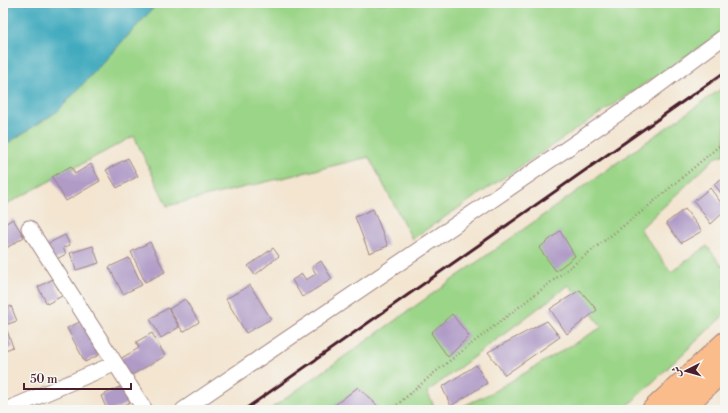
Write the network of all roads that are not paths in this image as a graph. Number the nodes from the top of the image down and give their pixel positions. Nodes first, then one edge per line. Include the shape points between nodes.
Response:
1 (725, 36) edge
2 (29, 228) dead end
3 (725, 343) edge
4 (114, 364) junction
5 (725, 368) edge
6 (6, 410) edge
7 (145, 410) edge
8 (183, 410) edge
9 (653, 410) edge
10 (681, 410) edge

1 - 8 street via 651,91
2 - 4 street
3 - 9 highway
4 - 6 street
4 - 7 street
5 - 10 highway

